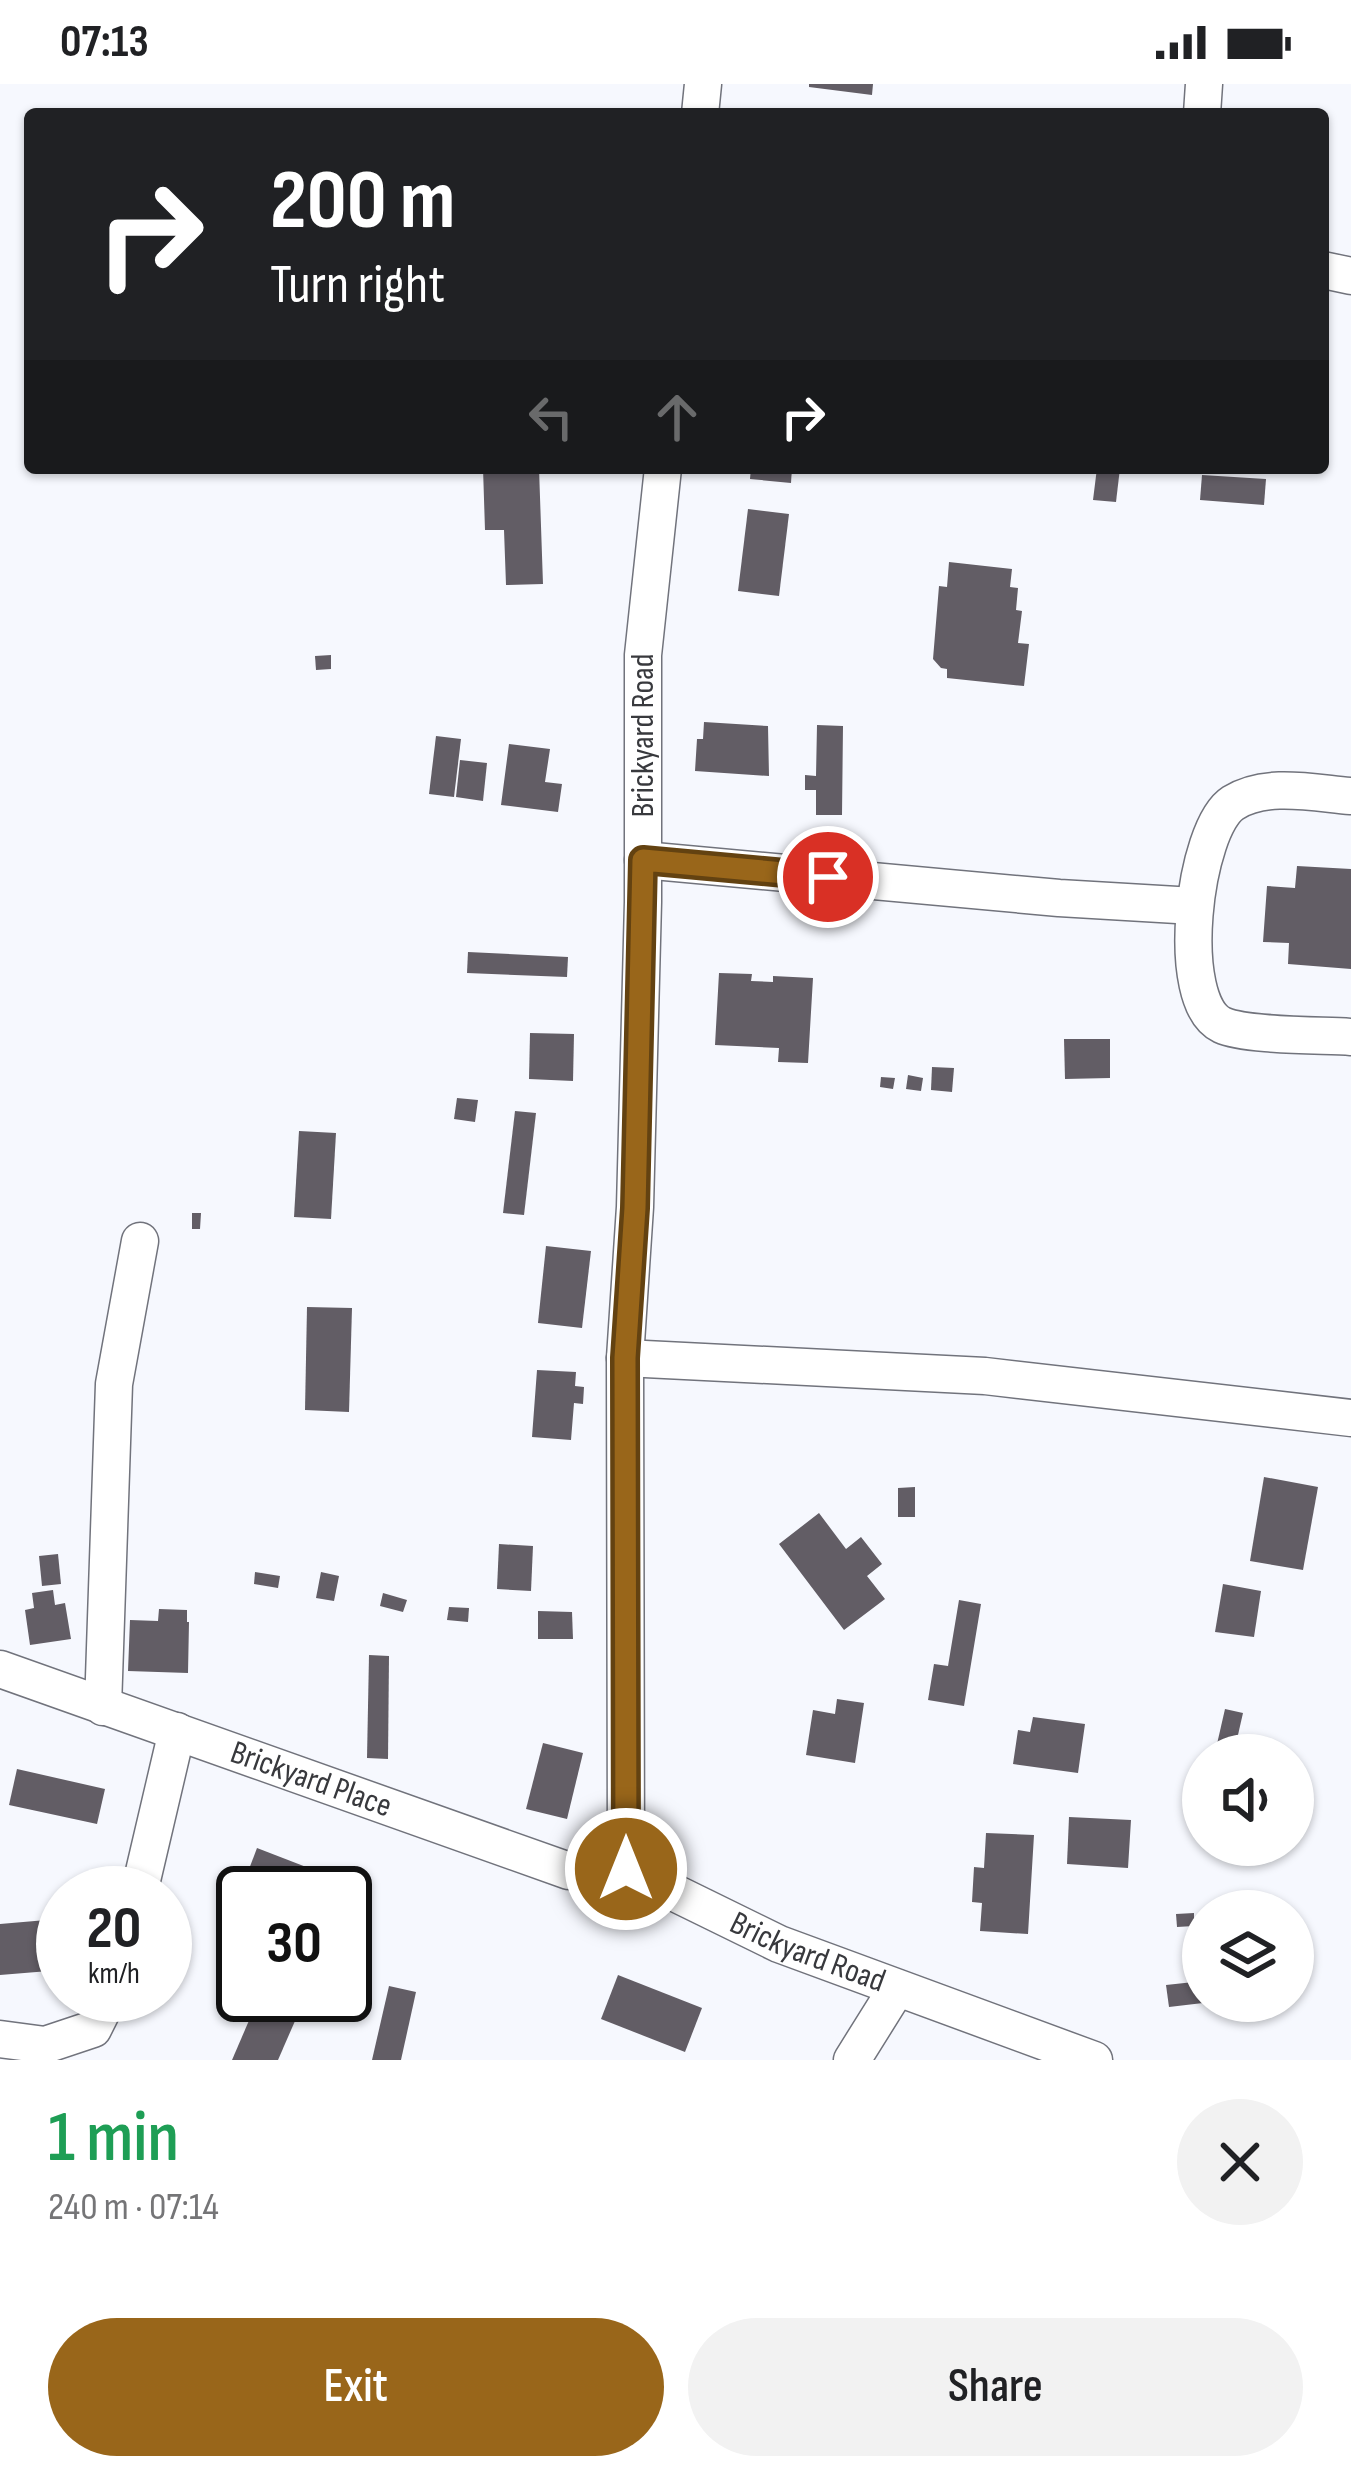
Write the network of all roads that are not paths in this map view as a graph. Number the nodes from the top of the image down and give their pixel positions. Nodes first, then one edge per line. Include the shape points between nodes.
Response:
1 (662, 474) edge
2 (1351, 796) edge
3 (643, 860) junction
4 (1194, 906) junction
5 (1351, 1037) edge
6 (140, 1241) dead end
7 (625, 1358) junction
8 (1351, 1418) edge
9 (0, 1669) edge
10 (103, 1707) junction
11 (177, 1731) junction
12 (145, 1866) edge
13 (626, 1869) junction
14 (897, 1988) junction
15 (96, 2022) edge
16 (0, 2039) edge
17 (852, 2060) edge
18 (1094, 2060) edge

1 - 3 street, Brickyard Road via 643,655
2 - 4 street via 1283,790 1236,800 1210,838
3 - 4 street
3 - 7 street, Brickyard Road
4 - 5 street via 1198,996 1216,1022
6 - 10 street via 114,1384
7 - 8 street via 985,1376
7 - 13 street, Brickyard Road
9 - 10 street, Brickyard Place
10 - 11 street, Brickyard Place
11 - 12 street
11 - 13 street, Brickyard Place via 569,1871
13 - 14 street, Brickyard Road via 779,1944
14 - 17 street
14 - 18 street, Brickyard Road
15 - 16 street via 45,2045

